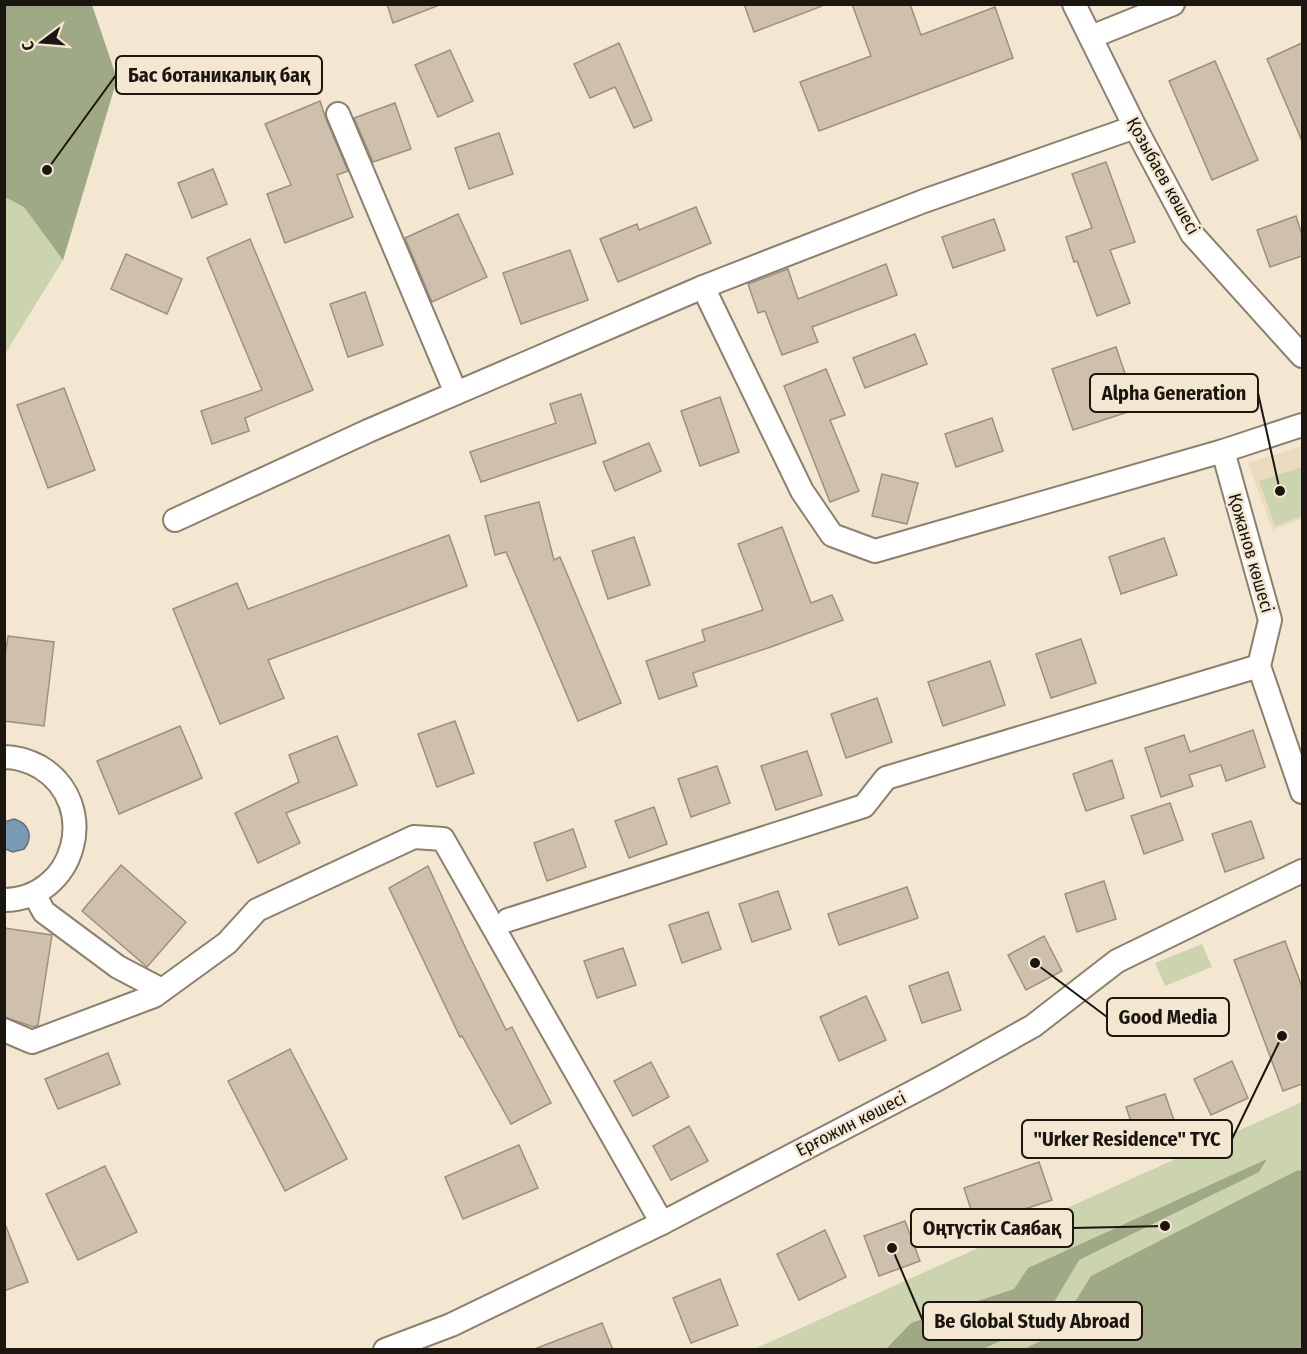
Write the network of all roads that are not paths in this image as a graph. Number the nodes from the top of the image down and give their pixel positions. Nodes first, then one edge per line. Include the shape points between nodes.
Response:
1 (1074, 4) edge
2 (1173, 4) edge
3 (1091, 37) junction
4 (338, 114) dead end
5 (1135, 127) junction
6 (704, 287) junction
7 (1302, 356) edge
8 (456, 393) junction
9 (1302, 425) edge
10 (1222, 451) junction
11 (175, 520) dead end
12 (1259, 666) junction
13 (4, 757) edge
14 (1302, 792) edge
15 (1302, 872) edge
16 (34, 894) junction
17 (4, 900) edge
18 (508, 920) dead end
19 (162, 990) junction
20 (4, 1030) edge
21 (662, 1223) junction
22 (385, 1350) edge

1 - 3 street, Қозыбаев көшесі
2 - 3 street
3 - 5 street, Қозыбаев көшесі
4 - 8 street
5 - 6 street via 924,201
5 - 7 street, Қозыбаев көшесі via 1192,234
6 - 8 street
6 - 10 street via 802,491 832,535 875,551
8 - 11 street
9 - 10 street
10 - 12 street, Қожанов көшесі via 1270,620
12 - 14 street
12 - 18 street via 886,778 864,806
13 - 16 street via 31,762 48,772 62,786 71,804 75,840 66,864 52,882
15 - 21 street, Ерғожин көшесі via 1117,961 1033,1026
16 - 17 street
16 - 19 street via 44,912 118,967
19 - 20 street via 32,1042
19 - 21 street via 227,943 257,910 414,837 443,839
21 - 22 street, Ерғожин көшесі via 451,1325

